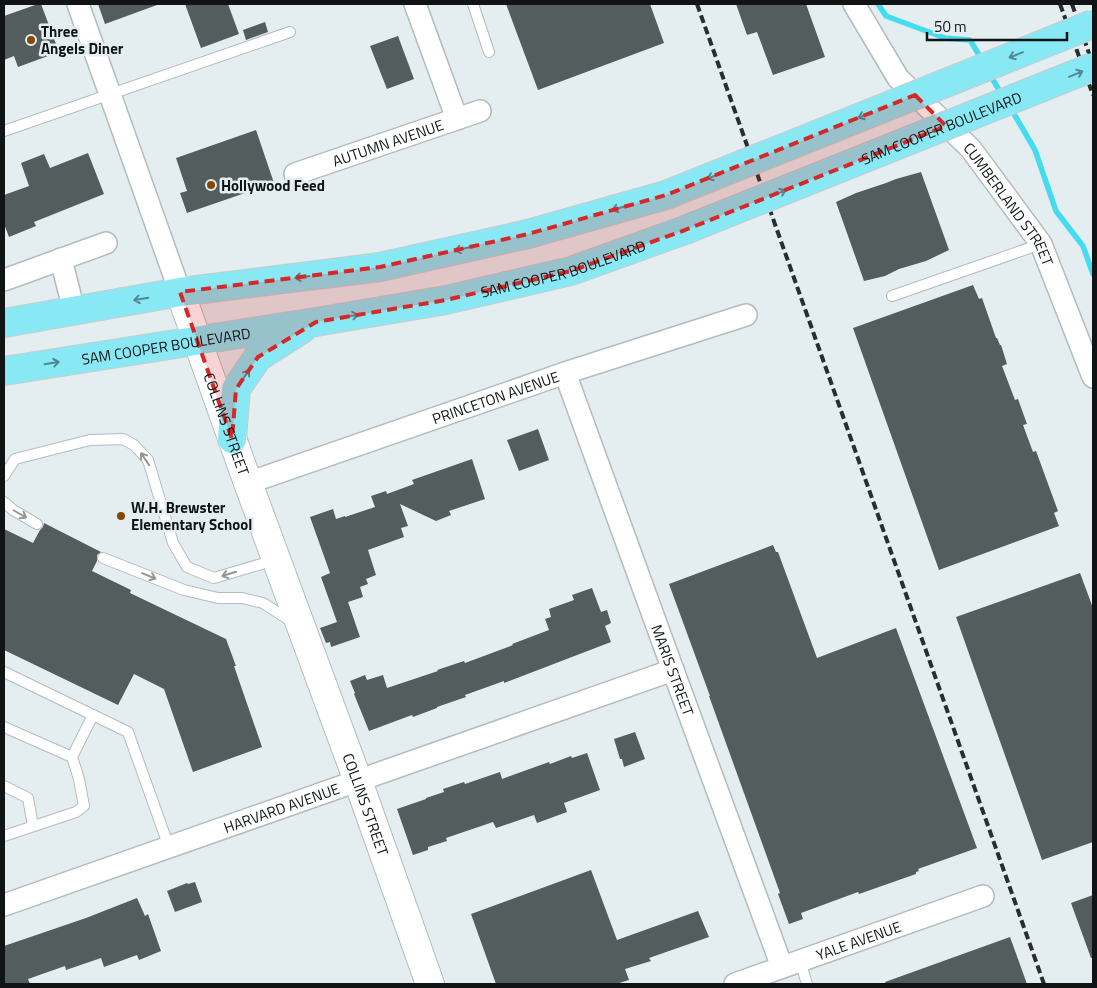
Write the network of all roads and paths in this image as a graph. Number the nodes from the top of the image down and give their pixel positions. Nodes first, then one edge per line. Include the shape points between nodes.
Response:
1 (78, 4) edge
2 (415, 4) edge
3 (472, 4) edge
4 (854, 4) edge
5 (1093, 24) edge
6 (290, 32) dead end
7 (489, 52) dead end
8 (1093, 66) edge
9 (109, 94) junction
10 (480, 111) dead end
11 (457, 118) junction
12 (4, 131) edge
13 (295, 174) dead end
14 (106, 243) dead end
15 (1041, 244) junction
16 (61, 259) junction
17 (4, 280) edge
18 (180, 292) junction
19 (892, 296) dead end
20 (74, 311) junction
21 (746, 315) dead end
22 (316, 322) junction
23 (4, 323) edge
24 (197, 341) junction
25 (4, 371) edge
26 (565, 373) junction
27 (1093, 377) edge
28 (232, 439) junction
29 (4, 476) edge
30 (248, 483) junction
31 (4, 502) edge
32 (37, 524) dead end
33 (104, 558) dead end
34 (276, 559) junction
35 (301, 627) junction
36 (673, 670) junction
37 (4, 672) edge
38 (93, 715) junction
39 (4, 727) edge
40 (72, 757) junction
41 (358, 781) junction
42 (4, 786) edge
43 (32, 826) junction
44 (4, 836) edge
45 (169, 847) junction
46 (983, 896) dead end
47 (4, 905) edge
48 (791, 964) junction
49 (430, 984) edge
50 (735, 984) edge
51 (807, 984) edge

1 - 9 street, COLLINS STREET
2 - 11 street
3 - 7 lane
4 - 15 street, CUMBERLAND STREET via 898,78 971,149
5 -> 18 main road, bridge via 666,195 528,234 380,267
6 - 9 lane
22 -> 8 main road, SAM COOPER BOULEVARD, bridge via 446,300 571,271 685,230
9 - 12 lane
9 - 18 street, COLLINS STREET
10 - 11 street, AUTUMN AVENUE
11 - 13 street, AUTUMN AVENUE
14 - 16 street
15 - 19 lane
15 - 27 street, CUMBERLAND STREET
16 - 17 street
16 - 20 street
18 -> 20 main road
18 - 24 street, COLLINS STREET
20 - 23 main road
21 - 26 street, PRINCETON AVENUE
22 - 24 main road, SAM COOPER BOULEVARD
28 -> 22 main road via 236,389 258,357
25 -> 24 main road, SAM COOPER BOULEVARD
24 - 28 street, COLLINS STREET
26 - 30 street, PRINCETON AVENUE
26 - 36 street, MARIS STREET
28 - 30 street, COLLINS STREET
34 -> 29 lane via 214,578 187,567 173,543 148,460 134,445 122,440 90,440 14,459
30 - 34 street, COLLINS STREET
31 -> 32 lane
33 -> 35 lane via 184,590 263,603
34 - 35 street, COLLINS STREET
35 - 41 street, COLLINS STREET
36 - 41 street, HARVARD AVENUE
36 - 48 street, MARIS STREET
37 - 38 lane
38 - 40 lane
38 - 45 lane via 128,732
39 - 40 lane
40 - 43 lane via 80,779 84,806 76,812
41 - 45 street, HARVARD AVENUE
41 - 49 street, COLLINS STREET
42 - 43 lane via 28,798
43 - 44 lane
45 - 47 street, HARVARD AVENUE
46 - 48 street, YALE AVENUE
48 - 50 street, YALE AVENUE
48 - 51 lane

